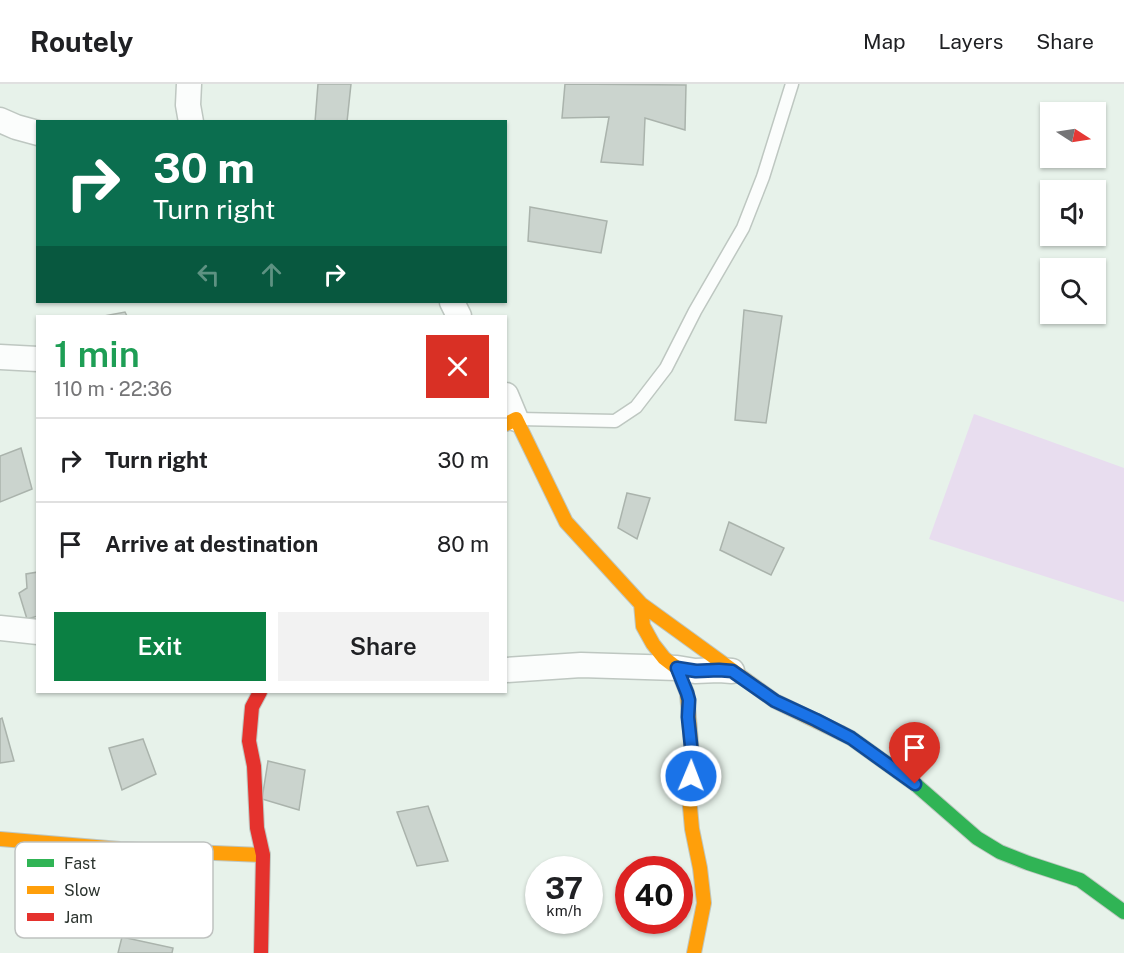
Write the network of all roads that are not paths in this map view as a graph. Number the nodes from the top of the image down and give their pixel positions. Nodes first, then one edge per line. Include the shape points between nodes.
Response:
1 (189, 84) edge
2 (792, 84) edge
3 (0, 120) edge
4 (191, 120) edge
5 (36, 132) edge
6 (0, 357) edge
7 (36, 359) edge
8 (507, 400) edge
9 (511, 421) edge
10 (641, 604) junction
11 (0, 628) edge
12 (36, 632) edge
13 (677, 668) junction
14 (507, 670) edge
15 (732, 671) junction
16 (253, 696) edge
17 (0, 839) edge
18 (40, 842) edge
19 (213, 853) edge
20 (263, 855) junction
21 (1124, 912) edge
22 (261, 953) edge
23 (694, 953) edge

1 - 4 street
2 - 9 lane via 763,177 742,228 666,368 636,407 615,421
3 - 5 street
6 - 7 street
8 - 9 street
9 - 10 street via 566,522
10 - 13 street via 644,626 653,644
10 - 15 street
11 - 12 street
13 - 14 street via 581,665
13 - 15 street
13 - 23 street via 689,700 689,796 704,903
15 - 21 street via 775,701 851,738 915,784 977,838 1000,852 1080,880
16 - 20 street via 249,741
17 - 18 street
19 - 20 street
20 - 22 street

